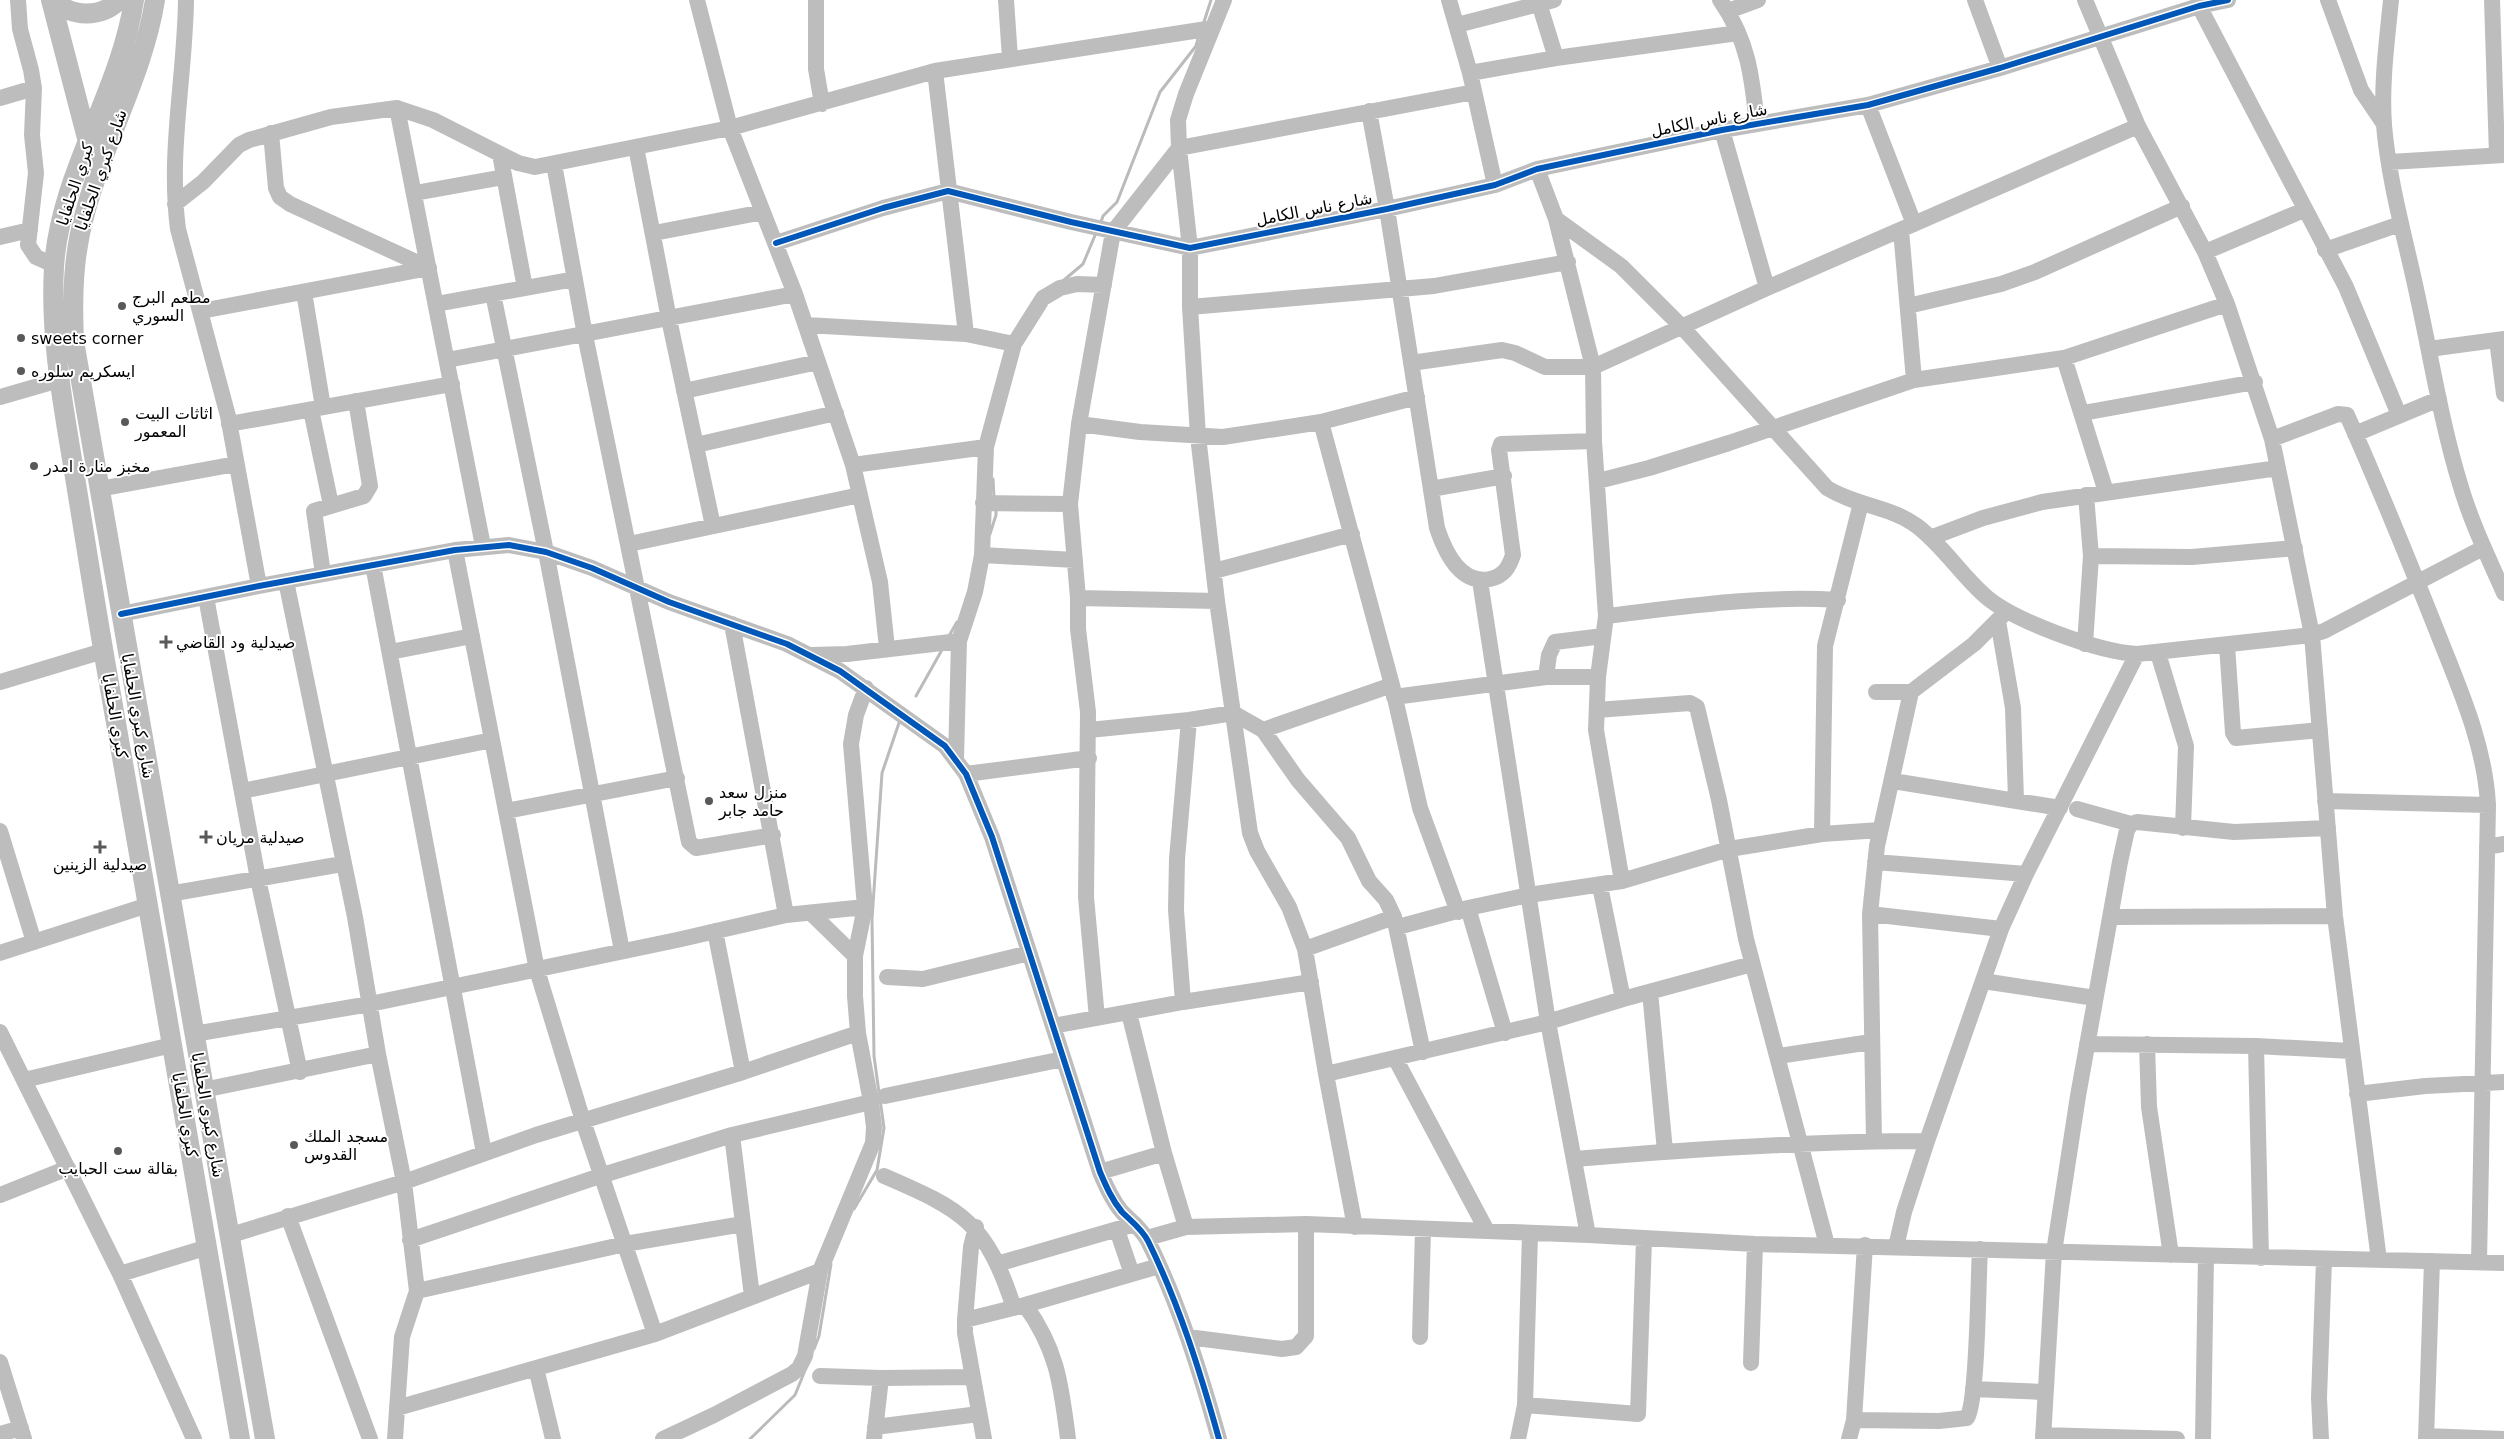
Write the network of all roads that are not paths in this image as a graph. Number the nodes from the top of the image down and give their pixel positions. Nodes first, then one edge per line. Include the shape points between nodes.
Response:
1 (18, 0) edge
2 (53, 0) edge
3 (119, 0) edge
4 (134, 0) edge
5 (155, 0) edge
6 (186, 0) edge
7 (697, 0) edge
8 (816, 0) edge
9 (1006, 0) edge
10 (1224, 0) edge
11 (1449, 0) edge
12 (1758, 0) edge
13 (1975, 0) edge
14 (2085, 0) edge
15 (2224, 0) edge
16 (2328, 0) edge
17 (2391, 0) edge
18 (2492, 0) edge
19 (1544, 1) edge
20 (1724, 6) edge
21 (2199, 6) junction
22 (1457, 25) junction
23 (1212, 28) junction
24 (1738, 33) junction
25 (2102, 38) junction
26 (1010, 58) junction
27 (1556, 58) junction
28 (2000, 68) junction
29 (935, 71) junction
30 (1470, 73) junction
31 (34, 88) junction
32 (1474, 92) junction
33 (0, 98) edge
34 (822, 104) junction
35 (1868, 105) junction
36 (397, 108) junction
37 (1369, 111) junction
38 (1757, 124) junction
39 (2384, 124) junction
40 (2138, 126) junction
41 (730, 128) junction
42 (1722, 130) junction
43 (270, 133) junction
44 (88, 142) junction
45 (636, 147) junction
46 (1179, 148) junction
47 (500, 154) junction
48 (2501, 155) edge
49 (2390, 162) junction
50 (554, 164) junction
51 (1537, 170) junction
52 (504, 177) junction
53 (1495, 185) junction
54 (948, 191) junction
55 (415, 193) junction
56 (175, 204) junction
57 (2182, 206) junction
58 (1387, 209) junction
59 (2304, 210) junction
60 (763, 212) junction
61 (1556, 219) junction
62 (2400, 224) junction
63 (1907, 227) junction
64 (30, 230) junction
65 (1113, 232) junction
66 (654, 233) junction
67 (0, 237) edge
68 (776, 243) junction
69 (1190, 248) junction
70 (2325, 250) junction
71 (2205, 252) junction
72 (1568, 262) junction
73 (54, 265) junction
74 (429, 268) junction
75 (575, 279) junction
76 (1104, 285) junction
77 (525, 288) junction
78 (1767, 288) junction
79 (1399, 289) junction
80 (304, 292) junction
81 (493, 294) junction
82 (795, 294) junction
83 (436, 304) junction
84 (2227, 304) junction
85 (1908, 306) junction
86 (1190, 307) junction
87 (201, 311) junction
88 (669, 319) junction
89 (806, 325) junction
90 (1683, 328) junction
91 (585, 334) junction
92 (966, 334) junction
93 (2500, 339) edge
94 (1014, 344) junction
95 (504, 349) junction
96 (2429, 349) junction
97 (2064, 358) junction
98 (447, 360) junction
99 (818, 362) junction
100 (1411, 363) junction
101 (1593, 368) junction
102 (59, 380) junction
103 (1914, 380) junction
104 (2255, 382) junction
105 (452, 384) junction
106 (684, 391) junction
107 (2504, 394) edge
108 (0, 397) edge
109 (1417, 398) junction
110 (2439, 399) junction
111 (356, 401) junction
112 (317, 409) junction
113 (836, 413) junction
114 (2083, 413) junction
115 (2399, 415) junction
116 (1321, 422) junction
117 (229, 424) junction
118 (1079, 424) junction
119 (1774, 429) junction
120 (2355, 434) junction
121 (1198, 436) junction
122 (2272, 439) junction
123 (1594, 442) junction
124 (696, 445) junction
125 (986, 447) junction
126 (236, 464) junction
127 (853, 464) junction
128 (2278, 468) junction
129 (1504, 476) junction
130 (1598, 481) junction
131 (99, 489) junction
132 (1431, 490) junction
133 (2106, 492) junction
134 (2086, 494) junction
135 (860, 495) junction
136 (983, 503) junction
137 (1861, 503) junction
138 (1070, 504) junction
139 (331, 505) junction
140 (713, 526) junction
141 (1352, 534) junction
142 (1930, 538) junction
143 (629, 544) junction
144 (482, 546) junction
145 (2295, 548) junction
146 (2484, 548) junction
147 (455, 550) junction
148 (546, 552) junction
149 (982, 555) junction
150 (2091, 556) junction
151 (1075, 560) junction
152 (2498, 563) edge
153 (373, 565) junction
154 (1214, 571) junction
155 (323, 574) junction
156 (286, 581) junction
157 (1480, 581) junction
158 (2417, 581) junction
159 (259, 586) junction
160 (639, 588) junction
161 (2504, 593) edge
162 (206, 597) junction
163 (1078, 598) junction
164 (1838, 600) junction
165 (1217, 601) junction
166 (121, 614) junction
167 (1606, 616) junction
168 (2002, 616) junction
169 (732, 624) junction
170 (2312, 635) junction
171 (472, 636) junction
172 (1603, 636) junction
173 (959, 641) junction
174 (2085, 644) junction
175 (2227, 645) junction
176 (887, 648) junction
177 (103, 651) junction
178 (390, 652) junction
179 (2158, 653) junction
180 (2136, 654) junction
181 (812, 655) junction
182 (1598, 676) junction
183 (1546, 677) junction
184 (0, 682) edge
185 (1497, 684) junction
186 (866, 688) junction
187 (1393, 691) junction
188 (1876, 692) dead end
189 (1911, 692) junction
190 (1597, 710) junction
191 (1233, 713) junction
192 (1189, 720) junction
193 (1088, 730) junction
194 (1263, 730) junction
195 (2320, 730) junction
196 (492, 740) junction
197 (409, 756) junction
198 (1088, 758) junction
199 (956, 759) junction
200 (324, 774) junction
201 (966, 774) junction
202 (677, 778) junction
203 (1892, 781) junction
204 (242, 791) junction
205 (592, 796) junction
206 (2016, 800) junction
207 (2325, 801) junction
208 (2488, 805) junction
209 (2060, 808) junction
210 (2077, 809) dead end
211 (506, 811) junction
212 (2131, 824) junction
213 (2183, 828) junction
214 (2328, 828) junction
215 (1880, 830) junction
216 (0, 831) edge
217 (1822, 834) junction
218 (773, 836) junction
219 (2504, 844) edge
220 (2487, 847) junction
221 (1729, 849) junction
222 (1875, 862) junction
223 (342, 864) junction
224 (2026, 874) junction
225 (258, 879) junction
226 (1622, 881) junction
227 (1600, 886) junction
228 (169, 894) junction
229 (1529, 895) junction
230 (148, 905) junction
231 (865, 907) junction
232 (1463, 910) junction
233 (811, 912) junction
234 (1870, 914) junction
235 (786, 915) junction
236 (2335, 916) junction
237 (2111, 917) junction
238 (1396, 922) junction
239 (2001, 929) junction
240 (714, 931) junction
241 (34, 942) junction
242 (1305, 949) junction
243 (622, 951) junction
244 (0, 952) edge
245 (1030, 953) junction
246 (855, 956) junction
247 (1752, 964) junction
248 (537, 970) junction
249 (888, 977) dead end
250 (1983, 981) junction
251 (1311, 982) junction
252 (453, 986) junction
253 (1650, 992) junction
254 (2095, 998) junction
255 (1623, 999) junction
256 (1183, 1002) junction
257 (370, 1004) junction
258 (1130, 1013) junction
259 (1097, 1018) junction
260 (289, 1019) junction
261 (1548, 1022) junction
262 (1052, 1026) junction
263 (0, 1032) edge
264 (858, 1033) junction
265 (1505, 1033) junction
266 (194, 1034) junction
267 (1871, 1042) junction
268 (2087, 1044) junction
269 (2147, 1044) junction
270 (172, 1045) junction
271 (2256, 1046) junction
272 (2351, 1051) junction
273 (1423, 1052) junction
274 (378, 1054) junction
275 (1778, 1056) junction
276 (1395, 1058) junction
277 (1063, 1059) junction
278 (300, 1072) junction
279 (743, 1072) junction
280 (1326, 1074) junction
281 (24, 1080) junction
282 (2504, 1082) edge
283 (2482, 1083) junction
284 (204, 1090) junction
285 (2357, 1094) junction
286 (878, 1099) junction
287 (583, 1121) junction
288 (732, 1135) junction
289 (1874, 1141) junction
290 (1927, 1141) junction
291 (1802, 1145) junction
292 (1665, 1152) junction
293 (484, 1153) junction
294 (1164, 1153) junction
295 (1576, 1159) junction
296 (68, 1168) junction
297 (1100, 1172) junction
298 (603, 1175) junction
299 (884, 1176) dead end
300 (404, 1182) junction
301 (0, 1195) edge
302 (288, 1216) junction
303 (743, 1224) junction
304 (1135, 1224) junction
305 (1306, 1224) junction
306 (1186, 1226) junction
307 (1355, 1227) junction
308 (976, 1228) junction
309 (1116, 1230) junction
310 (1423, 1230) junction
311 (1487, 1231) junction
312 (1530, 1234) junction
313 (231, 1235) junction
314 (1588, 1235) junction
315 (1147, 1238) junction
316 (410, 1240) junction
317 (1644, 1240) junction
318 (625, 1244) junction
319 (1756, 1244) junction
320 (1865, 1245) junction
321 (1827, 1246) junction
322 (208, 1247) junction
323 (1896, 1247) junction
324 (1980, 1249) junction
325 (2054, 1252) junction
326 (2171, 1255) junction
327 (2206, 1256) junction
328 (2261, 1258) junction
329 (2324, 1260) junction
330 (2379, 1260) junction
331 (2432, 1261) junction
332 (2479, 1262) junction
333 (2504, 1263) edge
334 (997, 1264) junction
335 (1159, 1266) junction
336 (820, 1271) junction
337 (120, 1274) junction
338 (1132, 1274) junction
339 (417, 1291) junction
340 (752, 1296) junction
341 (1020, 1307) junction
342 (965, 1320) junction
343 (655, 1334) junction
344 (1188, 1337) junction
345 (1420, 1337) dead end
346 (0, 1362) edge
347 (1751, 1363) dead end
348 (536, 1368) junction
349 (820, 1376) dead end
350 (972, 1376) junction
351 (881, 1378) junction
352 (1973, 1389) junction
353 (2045, 1392) junction
354 (1525, 1405) junction
355 (396, 1413) junction
356 (979, 1414) junction
357 (1854, 1420) junction
358 (22, 1433) edge
359 (875, 1433) edge
360 (0, 1434) edge
361 (2043, 1437) edge
362 (2426, 1437) edge
363 (194, 1439) edge
364 (240, 1439) edge
365 (265, 1439) edge
366 (371, 1439) edge
367 (395, 1439) edge
368 (553, 1439) edge
369 (663, 1439) edge
370 (984, 1439) edge
371 (1068, 1439) edge
372 (1219, 1439) edge
373 (1518, 1439) edge
374 (1849, 1439) edge
375 (2177, 1439) edge
376 (2203, 1439) edge
377 (2321, 1439) edge
378 (2504, 1439) edge

1 - 31 street via 20,29
2 - 3 main road via 70,11 87,13 105,10
2 - 44 main road
4 - 44 main road, كبري الحلفايا via 121,58
5 - 131 main road, شارع كبري الحلفايا via 141,62 99,168 77,244 74,341
6 - 56 street via 174,145
7 - 41 street
8 - 34 street via 816,62
9 - 26 street
10 - 23 street
11 - 22 street
12 - 20 street
13 - 28 street
14 - 25 street
15 - 21 street, شارع ناس الكامل
16 - 39 street via 2361,90
17 - 39 street
18 - 48 street
19 - 22 street
19 - 27 street
20 - 24 street
21 - 25 street, شارع ناس الكامل
21 - 59 street
22 - 30 street
23 - 26 street
23 - 46 street via 1178,120
24 - 27 street
24 - 38 street via 1750,60
25 - 28 street, شارع ناس الكامل
25 - 40 street
26 - 29 street
27 - 30 street
28 - 35 street, شارع ناس الكامل
29 - 34 street
29 - 54 street
30 - 32 street
31 - 33 street
31 - 64 street via 32,135 36,173
32 - 37 street
32 - 53 street
34 - 41 street
35 - 38 street, شارع ناس الكامل
35 - 63 street
36 - 43 street via 331,117
36 - 47 street via 433,120
36 - 55 street
37 - 46 street
37 - 58 street
38 - 42 street, شارع ناس الكامل
39 - 49 street
40 - 57 street
40 - 63 street
41 - 45 street
41 - 60 street
42 - 51 street, شارع ناس الكامل
42 - 78 street
43 - 56 street via 239,146 203,182
43 - 74 street via 276,188 280,197
44 - 73 main road, كبري الحلفايا via 61,217
45 - 50 street
45 - 66 street
46 - 65 street
46 - 69 street
47 - 50 street via 535,167
47 - 52 street
48 - 49 street
49 - 62 street
50 - 75 street
51 - 53 street, شارع ناس الكامل
51 - 61 street
52 - 55 street
52 - 77 street
53 - 58 street, شارع ناس الكامل
54 - 65 street
54 - 68 street via 883,208
54 - 92 street
55 - 74 street
56 - 87 street via 185,258
57 - 71 street
57 - 85 street via 2035,272 2001,284
58 - 69 street, شارع ناس الكامل
58 - 79 street
59 - 70 street
59 - 71 street
60 - 66 street
60 - 68 street
61 - 72 street
61 - 90 street via 1621,266
62 - 70 street
62 - 96 street
63 - 78 street
63 - 85 street
64 - 67 street
64 - 73 street via 28,245 36,257
65 - 69 street
65 - 76 street
66 - 88 street
68 - 82 street
69 - 86 street
70 - 115 street via 2346,288
71 - 84 street
72 - 79 street via 1434,286
72 - 101 street
73 - 102 main road, كبري الحلفايا
74 - 80 street
74 - 83 street
75 - 77 street
75 - 91 street
76 - 94 street via 1077,284 1060,288 1043,298
76 - 118 street
77 - 81 street
78 - 90 street
79 - 86 street
79 - 100 street
80 - 87 street
80 - 112 street
81 - 83 street
81 - 95 street
82 - 88 street
82 - 89 street
83 - 98 street
84 - 97 street
84 - 104 street
85 - 103 street
86 - 121 street
87 - 117 street
88 - 91 street
88 - 106 street
89 - 92 street
89 - 99 street
90 - 101 street
90 - 119 street
91 - 95 street
91 - 143 street
92 - 94 street
93 - 96 street
93 - 107 street
94 - 125 street
95 - 98 street
95 - 148 street
96 - 110 street
97 - 103 street
97 - 114 street
98 - 105 street
99 - 106 street
99 - 113 street
100 - 101 street via 1502,350 1545,367
100 - 109 street
101 - 123 street
102 - 108 street
102 - 177 main road, كبري الحلفايا
103 - 119 street
104 - 114 street
104 - 122 street
105 - 111 street
105 - 144 street
106 - 124 street
109 - 116 street
109 - 132 street
110 - 115 street
110 - 146 street via 2460,484
111 - 112 street
111 - 139 street via 370,486 364,496
112 - 117 street
112 - 139 street
113 - 124 street
113 - 127 street
114 - 133 street
115 - 120 street
116 - 121 street via 1223,437
116 - 141 street
117 - 126 street
118 - 121 street
118 - 138 street
119 - 130 street
119 - 137 street via 1827,488
120 - 122 street via 2343,414
120 - 158 street
121 - 154 street
122 - 128 street
123 - 129 street via 1501,444 1499,450
123 - 130 street
124 - 140 street
125 - 127 street
125 - 136 street
126 - 131 street
126 - 159 street
127 - 135 street
128 - 133 street
128 - 145 street
129 - 132 street
129 - 157 street via 1513,555 1509,568 1497,577
130 - 167 street
131 - 166 main road, شارع كبري الحلفايا
132 - 157 street via 1438,528 1448,553 1456,567
133 - 134 street
134 - 142 street via 2016,508
134 - 150 street
135 - 140 street
135 - 176 street via 880,582
136 - 138 street
136 - 149 street
137 - 142 street via 1902,517
137 - 164 street
138 - 151 street
139 - 155 street via 314,511
140 - 143 street
141 - 154 street
141 - 187 street
142 - 168 street
143 - 160 street
144 - 147 street
144 - 148 street via 509,545
145 - 150 street via 2192,557
145 - 170 street
146 - 152 street
146 - 158 street
147 - 153 street
147 - 171 street
148 - 160 street
148 - 205 street
149 - 151 street
149 - 173 street via 975,592
150 - 174 street
151 - 163 street
152 - 161 street
153 - 155 street
153 - 178 street
154 - 165 street
155 - 156 street
156 - 159 street
156 - 200 street
157 - 185 street
158 - 170 street
158 - 208 street via 2476,733
159 - 162 street
160 - 169 street
160 - 202 street
162 - 166 street
162 - 204 street
163 - 165 street
163 - 193 street
164 - 167 street via 1763,599
164 - 217 street via 1824,657
165 - 191 street
166 - 228 main road, شارع كبري الحلفايا
167 - 172 street
168 - 174 street
168 - 189 street via 1974,644
168 - 206 street via 2013,708
169 - 181 street
169 - 218 street
170 - 175 street
170 - 195 street
171 - 178 street
171 - 196 street
172 - 182 street
172 - 183 street via 1555,642 1549,655
173 - 176 street
173 - 199 street
174 - 180 street
175 - 179 street
175 - 195 street via 2233,733 2236,738
176 - 181 street
177 - 184 street
177 - 230 main road, كبري الحلفايا
178 - 197 street
179 - 180 street
179 - 213 street via 2186,746
180 - 209 street
181 - 186 street
182 - 183 street
182 - 190 street
183 - 185 street
185 - 187 street
185 - 229 street
186 - 199 street via 945,746
186 - 231 street via 850,744
187 - 194 street
187 - 232 street via 1420,808
188 - 189 street
189 - 203 street
190 - 221 street via 1694,704
190 - 226 street via 1599,756
191 - 192 street
191 - 194 street
191 - 242 street via 1250,833 1289,907
192 - 193 street
192 - 256 street via 1177,859 1176,910
193 - 198 street
194 - 238 street via 1298,780 1348,838 1369,881 1386,900
195 - 207 street
196 - 197 street
196 - 211 street
197 - 200 street
197 - 252 street
198 - 201 street
198 - 259 street via 1086,896
199 - 201 street
200 - 204 street
200 - 223 street
201 - 245 street via 992,838
202 - 205 street
202 - 218 street via 692,846
203 - 206 street
203 - 215 street
204 - 225 street
205 - 211 street
205 - 243 street
206 - 209 street
207 - 208 street
207 - 214 street
208 - 220 street
209 - 224 street
210 - 212 street
211 - 248 street
212 - 213 street via 2138,822
212 - 237 street via 2120,862
213 - 214 street via 2262,832
214 - 236 street
215 - 217 street
215 - 222 street
216 - 241 street
217 - 221 street
218 - 235 street
219 - 220 street
220 - 283 street
221 - 226 street
221 - 247 street
222 - 224 street
222 - 234 street
223 - 225 street
223 - 257 street
224 - 239 street
225 - 228 street
225 - 260 street
226 - 227 street
227 - 229 street
227 - 255 street
228 - 266 main road, شارع كبري الحلفايا
229 - 232 street
229 - 261 street
230 - 241 street
230 - 270 main road, كبري الحلفايا
231 - 233 street
231 - 246 street
232 - 238 street
232 - 265 street
233 - 235 street
233 - 246 street
234 - 239 street
234 - 267 street
235 - 240 street
236 - 237 street
236 - 272 street
237 - 254 street
238 - 242 street
238 - 273 street
239 - 250 street
240 - 243 street
240 - 279 street
241 - 244 street
242 - 251 street
243 - 248 street
245 - 249 street via 923,979
245 - 262 street
246 - 264 street
247 - 253 street
247 - 275 street
248 - 252 street
248 - 287 street
250 - 254 street
250 - 290 street
251 - 256 street
251 - 280 street
252 - 257 street
252 - 293 street
253 - 255 street
253 - 292 street
254 - 268 street
255 - 261 street
256 - 258 street
257 - 260 street
257 - 274 street
258 - 259 street
258 - 294 street
259 - 262 street
260 - 266 street
260 - 278 street
261 - 265 street
261 - 295 street
262 - 277 street
263 - 281 street
264 - 279 street
264 - 286 street
265 - 273 street
266 - 284 main road, شارع كبري الحلفايا
267 - 275 street
267 - 289 street
268 - 269 street
268 - 325 street
269 - 271 street
269 - 326 street via 2149,1108
270 - 281 street
270 - 322 main road, كبري الحلفايا
271 - 272 street
271 - 328 street
272 - 285 street
273 - 276 street
274 - 278 street
274 - 300 street
275 - 291 street
276 - 280 street
276 - 311 street
277 - 286 street
277 - 297 street
278 - 284 street
279 - 287 street
280 - 307 street
281 - 296 street
282 - 283 street
283 - 285 street
283 - 332 street
284 - 313 main road, شارع كبري الحلفايا
285 - 330 street
286 - 288 street
286 - 336 street via 870,1154
287 - 293 street
287 - 298 street
288 - 298 street
288 - 303 street
289 - 290 street
289 - 291 street
290 - 323 street
291 - 292 street
291 - 321 street
292 - 295 street
293 - 300 street
294 - 297 street
294 - 306 street
295 - 314 street
296 - 301 street
296 - 337 street
297 - 304 street via 1122,1212
298 - 316 street
298 - 318 street
299 - 308 street via 939,1200
300 - 302 street
300 - 316 street
302 - 313 street
302 - 366 street
303 - 318 street
303 - 340 street
304 - 309 street
304 - 315 street
305 - 306 street
305 - 307 street
305 - 344 street via 1306,1336 1296,1347 1282,1349
306 - 315 street
307 - 310 street
308 - 334 street
308 - 342 street via 970,1248
309 - 334 street
309 - 338 street
310 - 311 street
310 - 345 street
311 - 312 street
312 - 314 street
312 - 354 street
313 - 365 main road, شارع كبري الحلفايا
314 - 317 street
315 - 335 street
316 - 339 street
317 - 319 street
317 - 354 street via 1638,1414
318 - 339 street
318 - 343 street
319 - 321 street
319 - 347 street
320 - 321 street
320 - 323 street
320 - 357 street
322 - 337 street
322 - 364 main road, كبري الحلفايا
323 - 324 street
324 - 325 street
324 - 352 street
325 - 326 street
325 - 353 street
326 - 327 street
327 - 328 street
327 - 376 street
328 - 329 street
329 - 330 street
329 - 377 street via 2319,1398
330 - 331 street
331 - 332 street
331 - 362 street
332 - 333 street
334 - 341 street
335 - 338 street
335 - 344 street
336 - 340 street
336 - 369 street via 805,1356 799,1368
337 - 363 street
338 - 341 street
339 - 355 street via 402,1337
340 - 343 street
341 - 342 street
341 - 371 street via 1045,1336 1054,1356 1062,1387
342 - 350 street via 964,1333
343 - 348 street
344 - 372 street
346 - 358 street
348 - 355 street
348 - 368 street
349 - 351 street
350 - 351 street
350 - 356 street
351 - 359 street
352 - 353 street
352 - 357 street via 1971,1413 1960,1420
353 - 361 street
354 - 373 street
355 - 366 street
355 - 367 street
356 - 359 street
356 - 370 street
357 - 374 street
358 - 360 street
361 - 375 street
362 - 378 street

